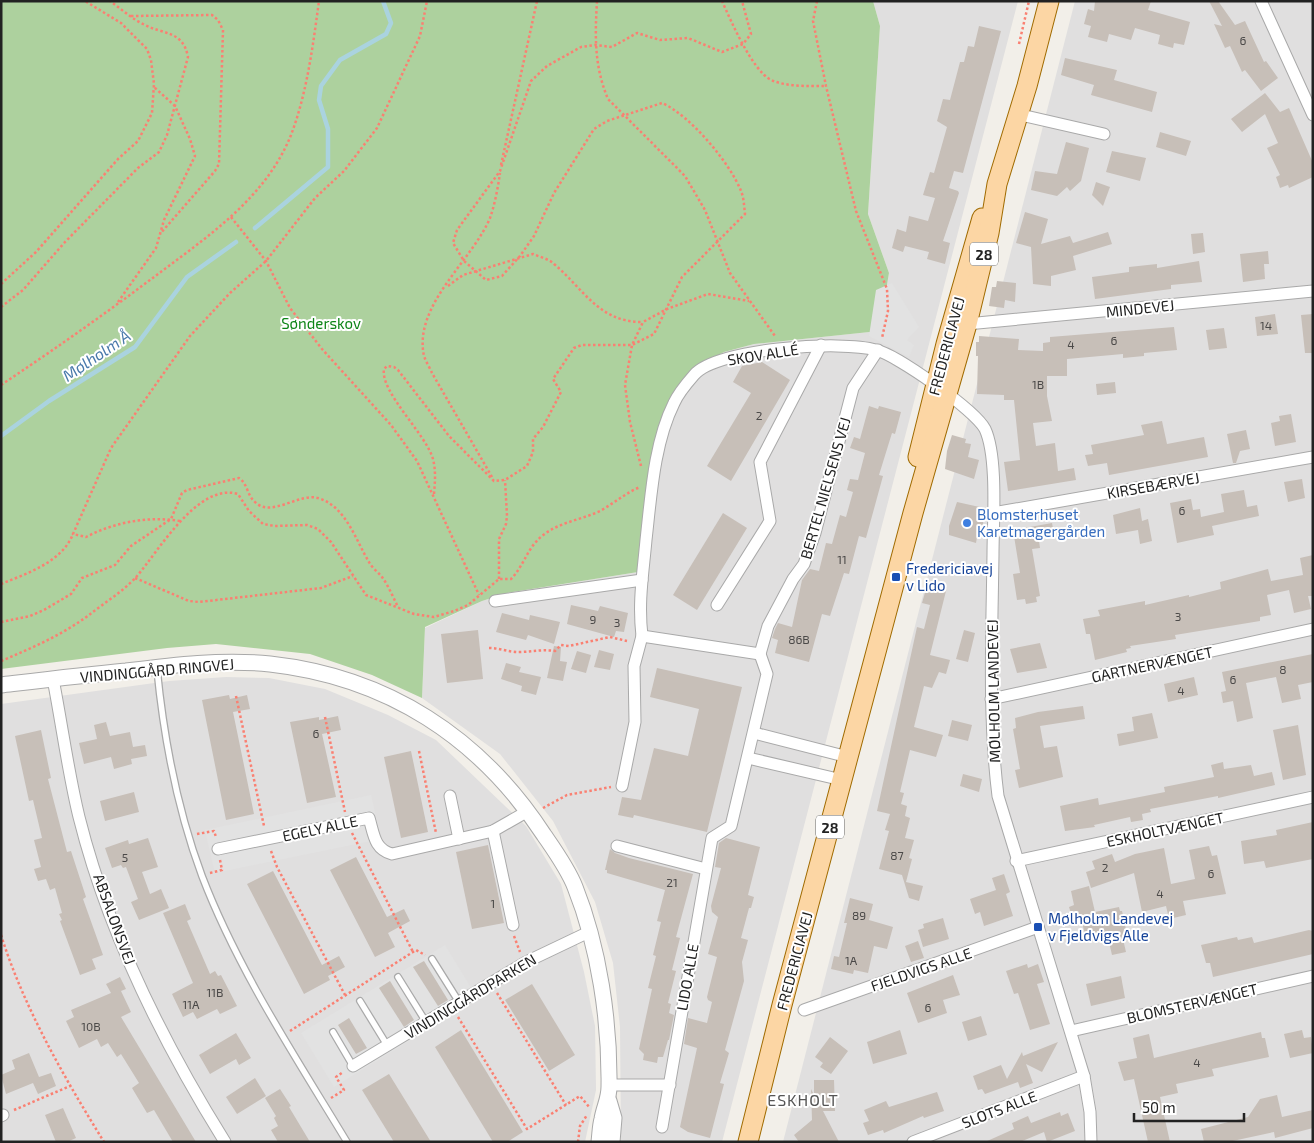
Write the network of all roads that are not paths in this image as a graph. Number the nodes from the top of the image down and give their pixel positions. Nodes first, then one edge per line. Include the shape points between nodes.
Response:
1 (1035, 1) edge
2 (1049, 1) edge
3 (1261, 1) edge
4 (1016, 114) junction
5 (1313, 115) edge
6 (1104, 134) dead end
7 (997, 184) junction
8 (1313, 291) edge
9 (967, 324) junction
10 (821, 345) junction
11 (878, 350) junction
12 (941, 389) junction
13 (1313, 457) edge
14 (993, 513) junction
15 (642, 580) junction
16 (496, 601) dead end
17 (716, 605) dead end
18 (1313, 629) edge
19 (642, 640) junction
20 (760, 654) junction
21 (156, 667) junction
22 (53, 679) junction
23 (1, 686) edge
24 (991, 699) junction
25 (754, 733) junction
26 (848, 757) junction
27 (748, 758) junction
28 (842, 780) junction
29 (622, 786) road end
30 (450, 796) dead end
31 (1313, 797) edge
32 (529, 812) junction
33 (493, 832) junction
34 (459, 839) junction
35 (617, 846) dead end
36 (218, 849) road end
37 (1016, 861) junction
38 (706, 869) junction
39 (512, 925) road end
40 (1038, 927) junction
41 (591, 931) junction
42 (432, 959) road end
43 (1313, 976) edge
44 (398, 977) dead end
45 (360, 1001) dead end
46 (455, 1004) junction
47 (804, 1010) dead end
48 (426, 1022) junction
49 (1071, 1030) junction
50 (332, 1032) dead end
51 (387, 1045) junction
52 (353, 1066) joint
53 (1084, 1076) junction
54 (609, 1085) junction
55 (670, 1085) junction
56 (608, 1101) junction
57 (662, 1127) dead end
58 (225, 1142) edge
59 (347, 1142) edge
60 (599, 1142) edge
61 (612, 1142) edge
62 (748, 1142) edge
63 (913, 1142) edge
64 (1091, 1142) edge

1 - 4 main road, FREDERICIAVEJ / 28 via 1016,82
2 - 4 main road, FREDERICIAVEJ / 28 via 1027,86
3 - 5 street
4 - 6 street
4 - 7 main road, FREDERICIAVEJ / 28
7 - 9 main road, FREDERICIAVEJ / 28
7 - 12 main road, FREDERICIAVEJ / 28 via 977,229
8 - 9 street, MINDEVEJ
9 - 12 main road, FREDERICIAVEJ / 28
10 - 11 street, SKOV ALLÉ via 840,344
10 - 15 street, SKOV ALLÉ via 748,353 719,361 696,373 674,402 661,444 652,483
10 - 17 street via 760,462 770,521
11 - 12 street, SKOV ALLÉ
11 - 20 street, BERTEL NIELSENS VEJ via 853,388 815,533 804,564 768,626
12 - 14 street, MØLHOLM LANDEVEJ via 970,411 984,429 990,452
12 - 26 main road, FREDERICIAVEJ / 28 via 917,462 913,513
13 - 14 street, KIRSEBÆRVEJ
14 - 24 street, MØLHOLM LANDEVEJ
15 - 16 street
15 - 19 street, SKOV ALLÉ via 639,608
18 - 24 street, GARTNERVÆNGET
19 - 20 street
19 - 29 street via 634,666 635,722
20 - 25 street via 767,674
21 - 22 street, VINDINGGÅRD RINGVEJ
21 - 32 street, VINDINGGÅRD RINGVEJ via 224,661 271,664 323,674 367,688 418,710 482,758
21 - 59 lane via 163,727 188,835 202,876 224,929
22 - 23 street, VINDINGGÅRD RINGVEJ
22 - 58 street, ABSALONSVEJ via 79,818 114,926 160,1031
24 - 37 street, MØLHOLM LANDEVEJ via 992,751 998,796
25 - 26 street
25 - 27 street
26 - 28 main road, FREDERICIAVEJ / 28
27 - 28 street
27 - 38 street, LIDO ALLE via 731,826 712,838
28 - 62 main road, FREDERICIAVEJ / 28
30 - 34 street
31 - 37 street, ESKHOLTVÆNGET
32 - 33 street, EGELY ALLE
32 - 41 street, VINDINGGÅRD RINGVEJ via 574,884
33 - 34 street, EGELY ALLE
33 - 39 street
34 - 36 street, EGELY ALLE via 392,854 383,852 377,845 369,818
35 - 38 street
37 - 40 street, MØLHOLM LANDEVEJ
38 - 55 street, LIDO ALLE
40 - 47 street, FJELDVIGS ALLE
40 - 49 street, MØLHOLM LANDEVEJ
41 - 46 street, VINDINGGÅRDPARKEN via 526,962
41 - 54 street, VINDINGGÅRD RINGVEJ via 602,992
42 - 46 lane
43 - 49 street, BLOMSTERVÆNGET
44 - 48 lane
45 - 51 lane
46 - 48 street, VINDINGGÅRDPARKEN
48 - 51 street, VINDINGGÅRDPARKEN
49 - 53 street, MØLHOLM LANDEVEJ
50 - 52 lane
51 - 52 street, VINDINGGÅRDPARKEN
53 - 63 street, SLOTS ALLE
53 - 64 street, MØLHOLM LANDEVEJ
54 - 55 street
54 - 56 street, VINDINGGÅRD RINGVEJ
55 - 57 street, LIDO ALLE
56 - 60 street, VINDINGGÅRD RINGVEJ
56 - 61 street, VINDINGGÅRD RINGVEJ via 614,1118

